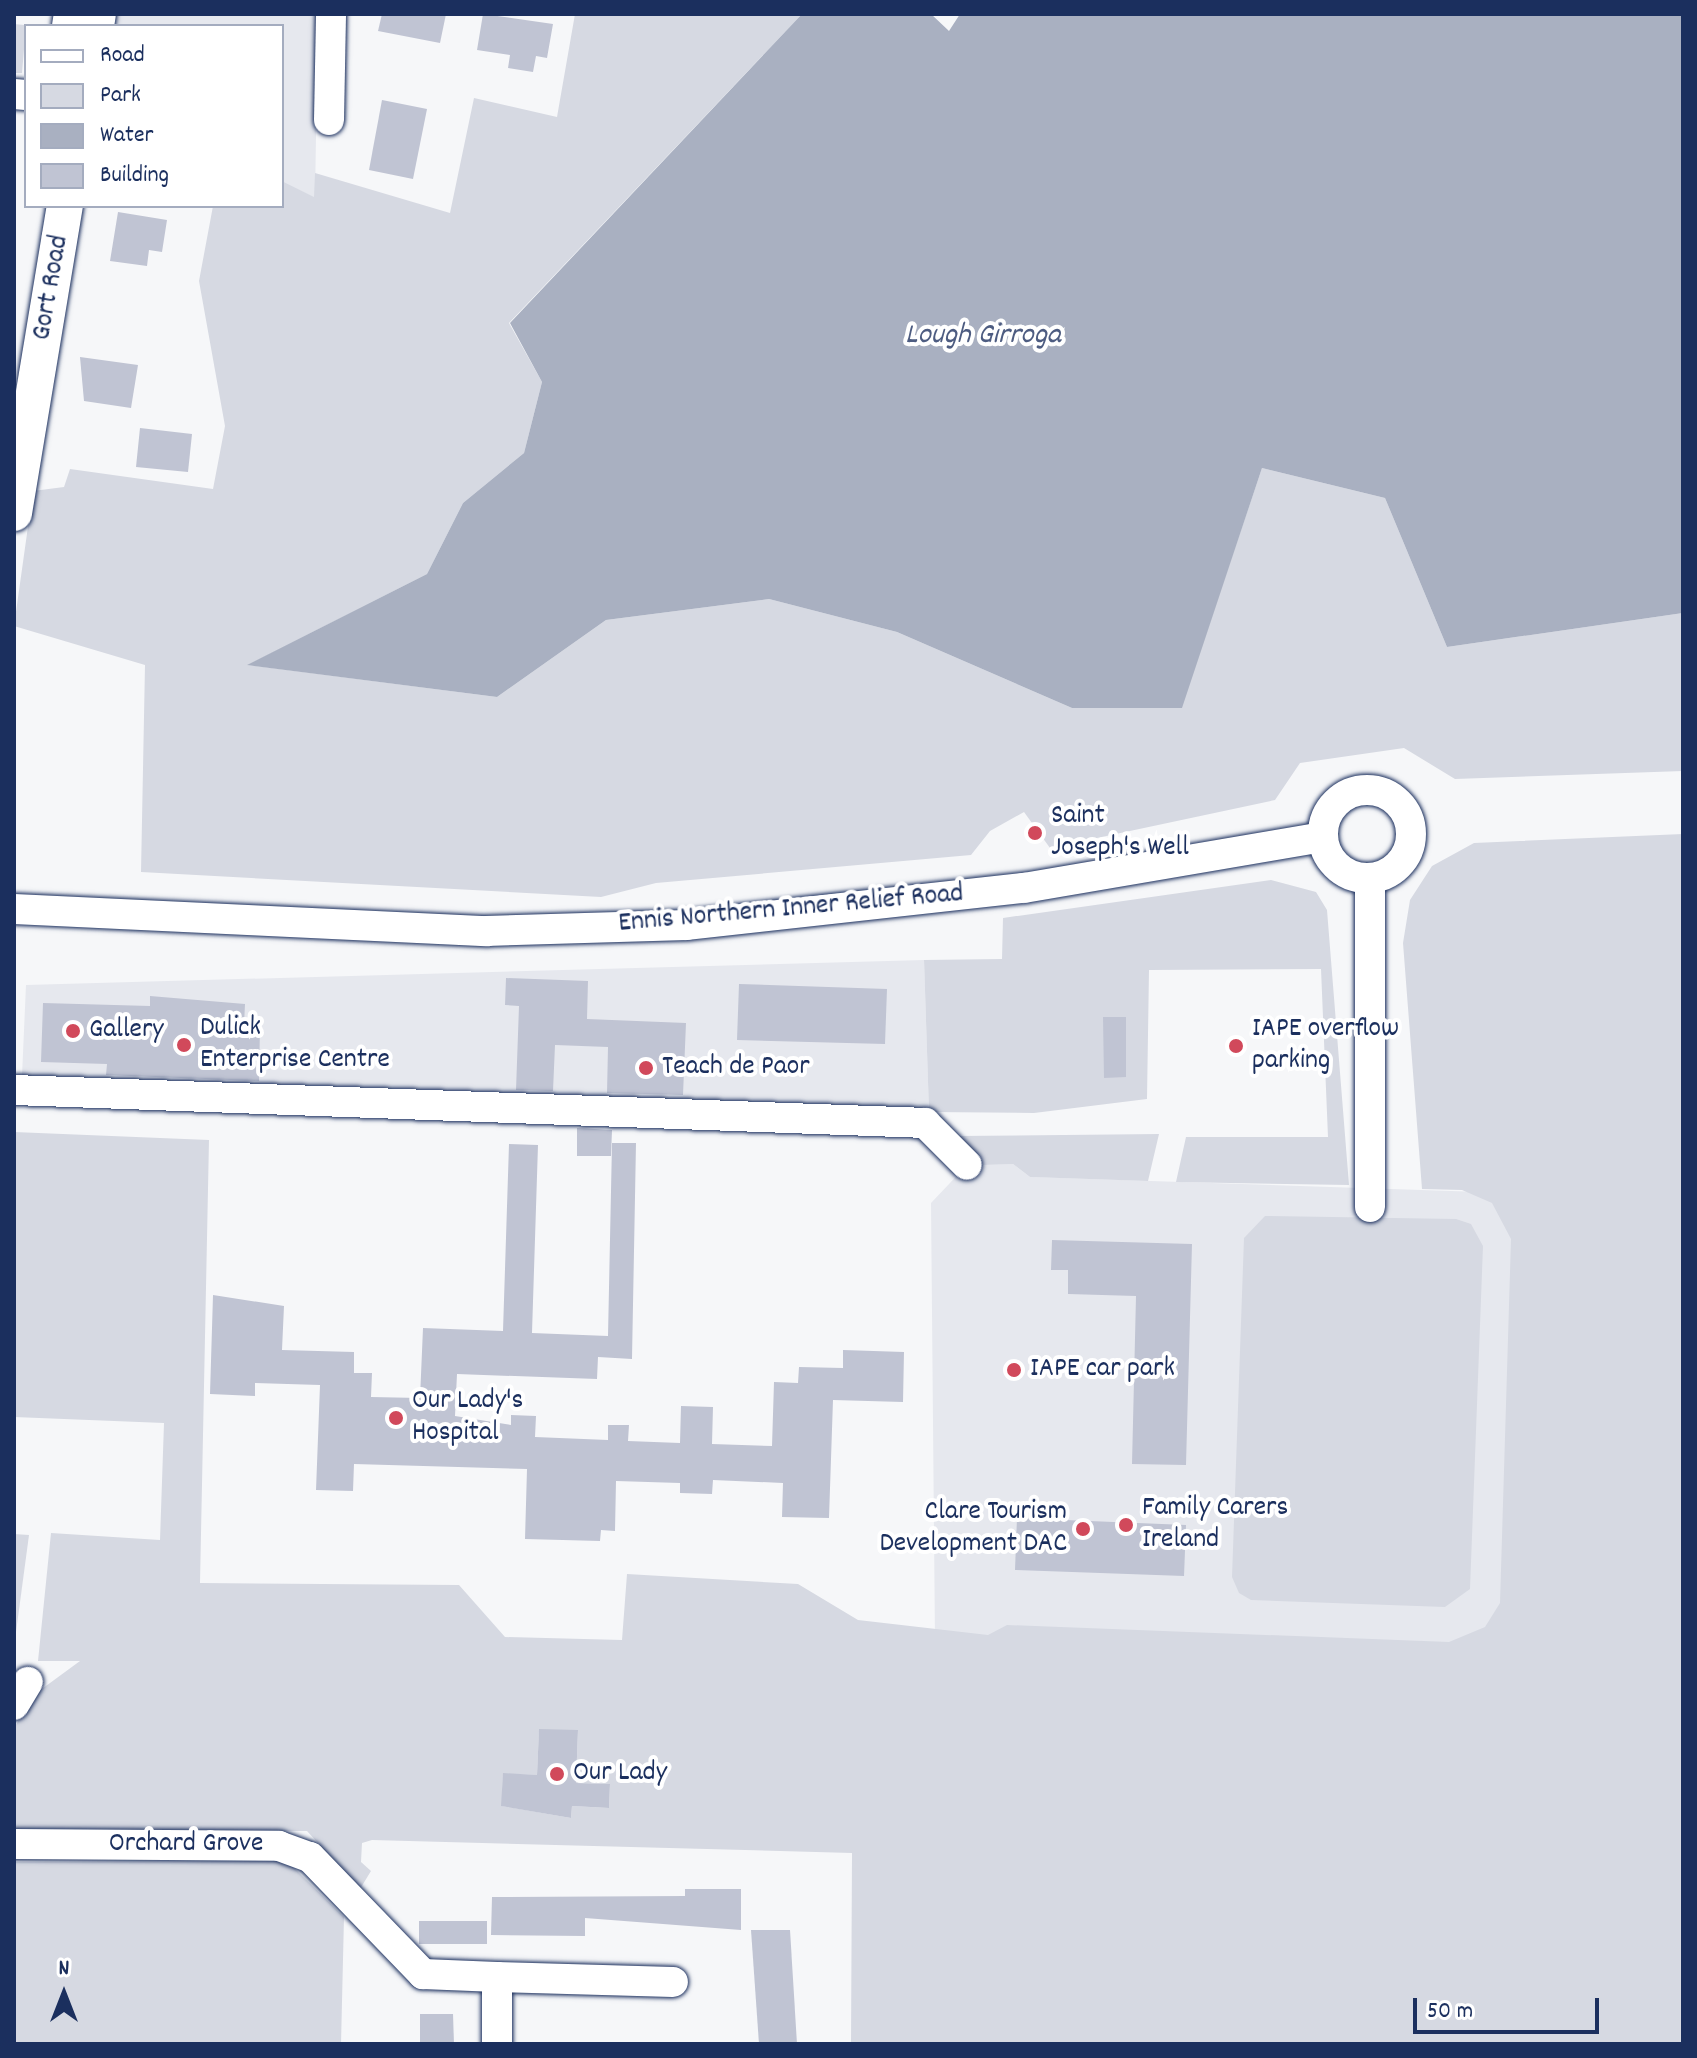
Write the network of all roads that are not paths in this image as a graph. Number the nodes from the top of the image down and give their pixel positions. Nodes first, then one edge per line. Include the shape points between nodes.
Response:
1 (331, 14) edge
2 (329, 120) dead end
3 (42, 208) edge
4 (65, 208) edge
5 (14, 366) edge
6 (18, 470) edge
7 (14, 513) edge
8 (1323, 837) junction
9 (1370, 879) junction
10 (14, 909) edge
11 (14, 1090) edge
12 (967, 1165) dead end
13 (1370, 1207) dead end
14 (14, 1844) edge
15 (497, 1977) junction
16 (673, 1982) dead end
17 (497, 2044) edge

1 - 2 street
3 - 5 main road, Gort Road
4 - 6 main road, Gort Road
6 - 7 main road, Gort Road
8 - 9 street via 1335,864
8 - 9 street via 1332,809 1357,792 1382,793 1400,805 1412,830 1410,848 1398,867
8 - 10 street, Ennis Northern Inner Relief Road via 1024,888 687,925 486,931
9 - 13 street
11 - 12 street via 925,1123
14 - 15 street, Orchard Grove via 279,1846 310,1857 423,1974
15 - 16 street, Orchard Grove
15 - 17 street

